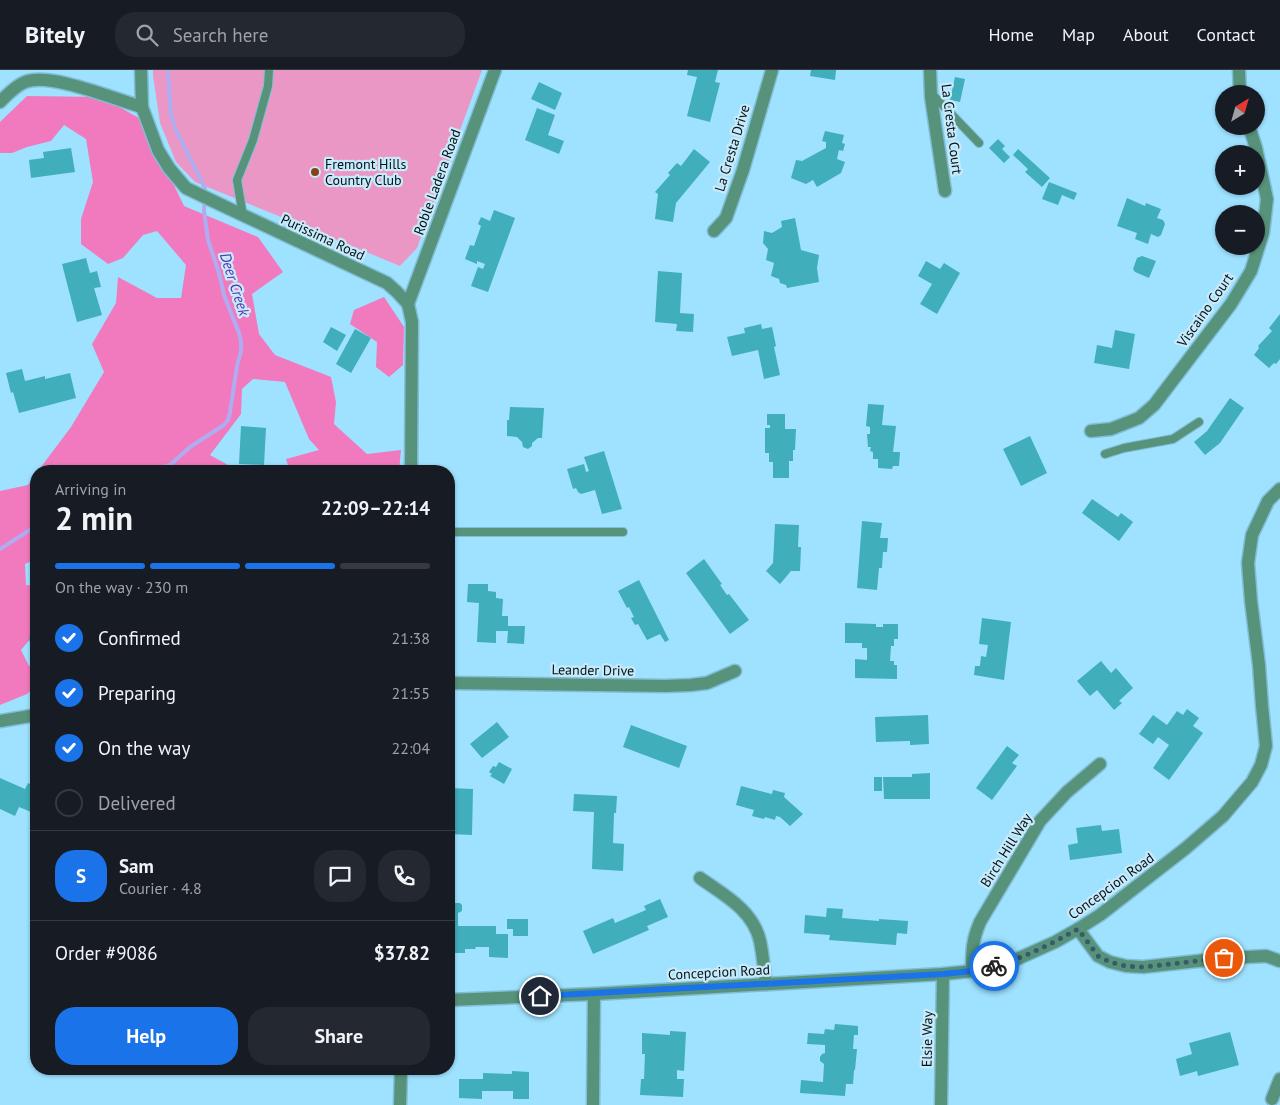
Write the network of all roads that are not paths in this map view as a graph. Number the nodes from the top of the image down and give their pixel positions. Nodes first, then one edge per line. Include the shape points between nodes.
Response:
1 (141, 70) edge
2 (269, 70) edge
3 (495, 70) edge
4 (772, 70) edge
5 (930, 70) edge
6 (1240, 70) edge
7 (1240, 85) edge
8 (931, 93) junction
9 (0, 102) edge
10 (142, 107) junction
11 (1252, 135) edge
12 (979, 143) dead end
13 (945, 191) dead end
14 (243, 216) junction
15 (714, 231) dead end
16 (408, 304) junction
17 (1199, 422) dead end
18 (1091, 431) dead end
19 (1105, 454) dead end
20 (411, 465) edge
21 (1280, 489) edge
22 (455, 532) edge
23 (623, 532) dead end
24 (735, 671) dead end
25 (455, 683) edge
26 (30, 717) edge
27 (0, 720) edge
28 (1100, 764) dead end
29 (700, 878) dead end
30 (1078, 929) junction
31 (1280, 960) edge
32 (972, 971) junction
33 (943, 974) junction
34 (766, 984) junction
35 (594, 994) junction
36 (455, 1000) edge
37 (401, 1075) edge
38 (1280, 1079) edge
39 (1272, 1099) dead end
40 (400, 1105) edge
41 (593, 1105) edge
42 (941, 1105) edge

1 - 10 street, Purissima Road
2 - 14 lane via 268,86 253,140 237,180
3 - 16 street, Roble Ladera Road
4 - 15 street, La Cresta Drive via 726,218
5 - 8 street, La Cresta Court
6 - 7 street
8 - 12 lane
8 - 13 street, La Cresta Court
9 - 10 street via 25,82 44,80 66,83
10 - 14 street, Purissima Road via 158,150 186,188
11 - 18 street, Viscaino Court via 1268,199 1264,233 1251,271 1231,304 1154,405 1139,418 1111,429
14 - 16 street, Purissima Road via 387,283
16 - 20 street via 412,322
17 - 19 lane via 1173,439
21 - 30 street, Concepcion Road via 1268,501 1252,535 1248,563 1266,746 1261,765 1252,782 1223,816 1106,911
22 - 23 lane
24 - 25 street, Leander Drive via 691,685
26 - 27 street
28 - 32 street, Birch Hill Way via 1040,821 980,922 974,936
29 - 34 street via 746,912 755,926
30 - 31 street via 1098,956 1126,966 1240,957 1266,956
30 - 32 street, Concepcion Road via 1015,960
32 - 33 street, Concepcion Road
33 - 34 street, Concepcion Road
33 - 42 street, Elsie Way
34 - 35 street, Concepcion Road
35 - 36 street, Concepcion Road
35 - 41 street
37 - 40 street
38 - 39 street

